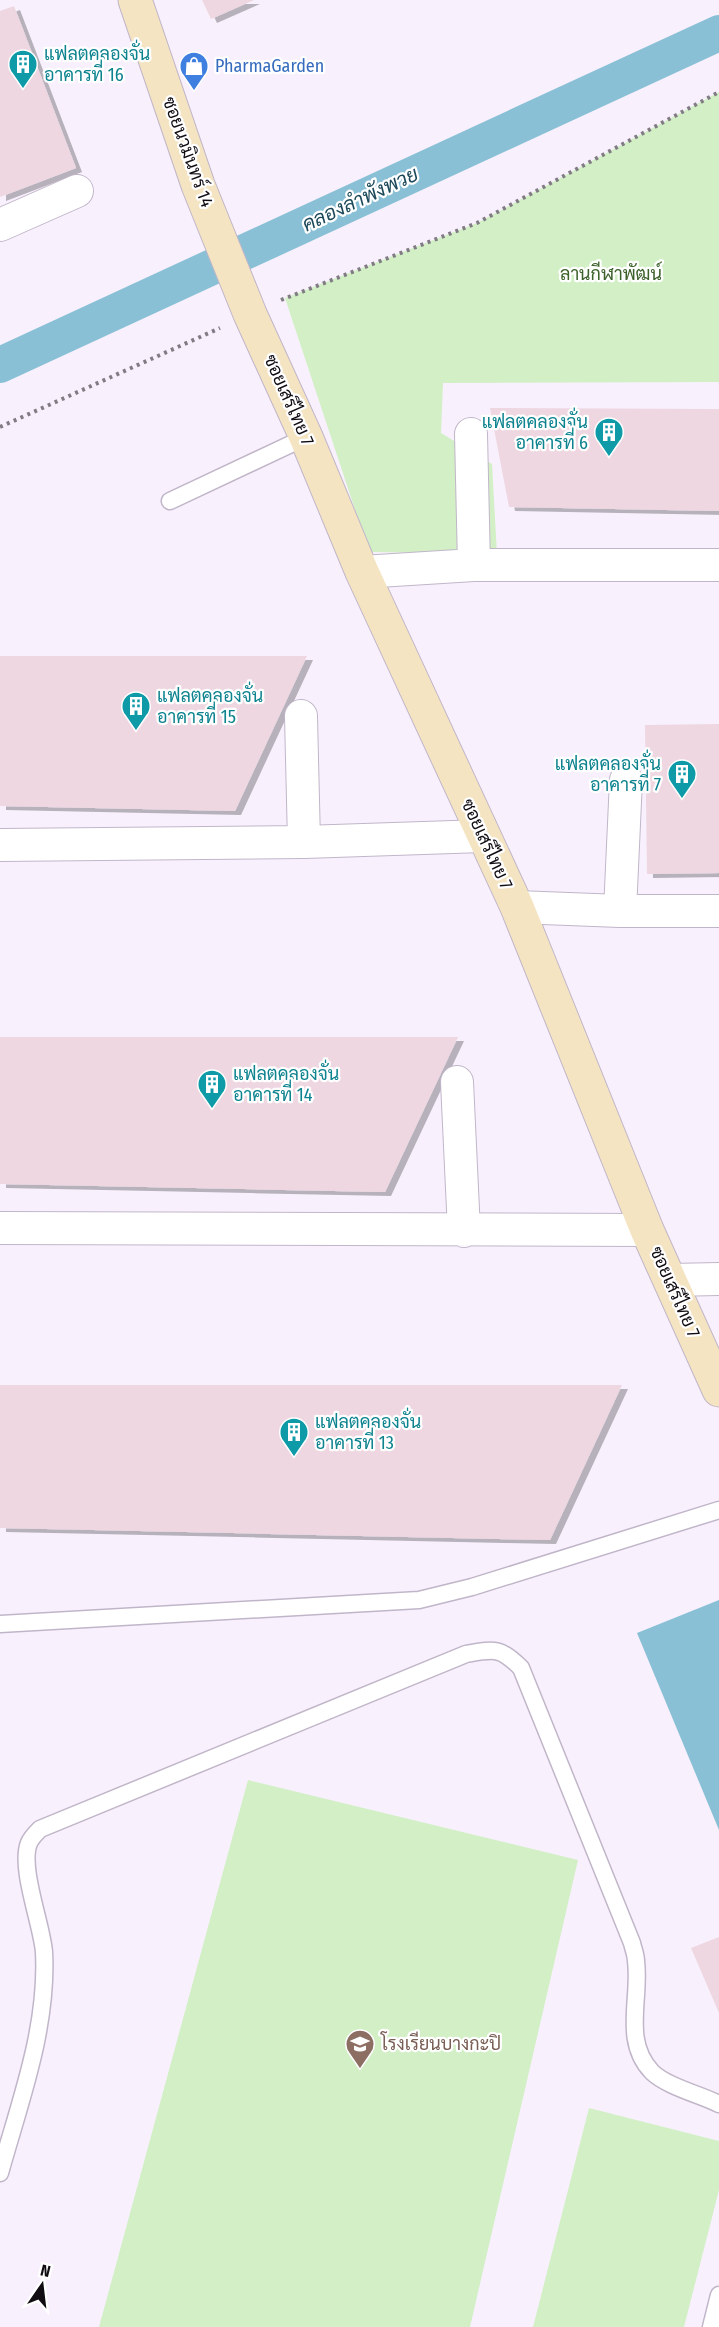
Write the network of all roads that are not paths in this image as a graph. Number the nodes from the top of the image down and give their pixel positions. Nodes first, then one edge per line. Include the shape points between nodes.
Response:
1 (135, 0) edge
2 (77, 191) dead end
3 (0, 225) edge
4 (248, 308) joint
5 (471, 434) dead end
6 (306, 437) junction
7 (170, 501) dead end
8 (474, 565) junction
9 (719, 565) edge
10 (362, 572) junction
11 (301, 716) dead end
12 (626, 780) dead end
13 (483, 836) junction
14 (304, 842) junction
15 (0, 845) edge
16 (517, 907) junction
17 (620, 911) junction
18 (719, 911) edge
19 (457, 1082) dead end
20 (0, 1228) edge
21 (647, 1230) junction
22 (464, 1231) junction
23 (670, 1280) junction
24 (719, 1280) edge
25 (719, 1390) edge
26 (719, 1510) edge
27 (0, 1624) edge
28 (719, 2103) edge
29 (0, 2173) edge
30 (719, 2295) edge
31 (711, 2327) edge

1 - 4 street, ซอยนวมินทร์ 14 via 198,185
2 - 3 street
4 - 6 street, ซอยเสรีไทย 7
5 - 8 street
6 - 7 lane
6 - 10 street, ซอยเสรีไทย 7
8 - 9 street
8 - 10 street
10 - 13 street, ซอยเสรีไทย 7
11 - 14 street
12 - 17 street
13 - 14 street
13 - 16 street, ซอยเสรีไทย 7
14 - 15 street
16 - 17 street
16 - 21 street, ซอยเสรีไทย 7
17 - 18 street
19 - 22 street
20 - 22 street
21 - 22 street
21 - 23 street, ซอยเสรีไทย 7
23 - 24 street
23 - 25 street, ซอยเสรีไทย 7
26 - 27 lane via 472,1587 418,1600
28 - 29 lane via 653,2073 638,2050 636,1960 632,1943 521,1668 507,1654 490,1650 466,1654 40,1828 29,1844 27,1863 44,1951 43,1996 37,2041
30 - 31 lane

